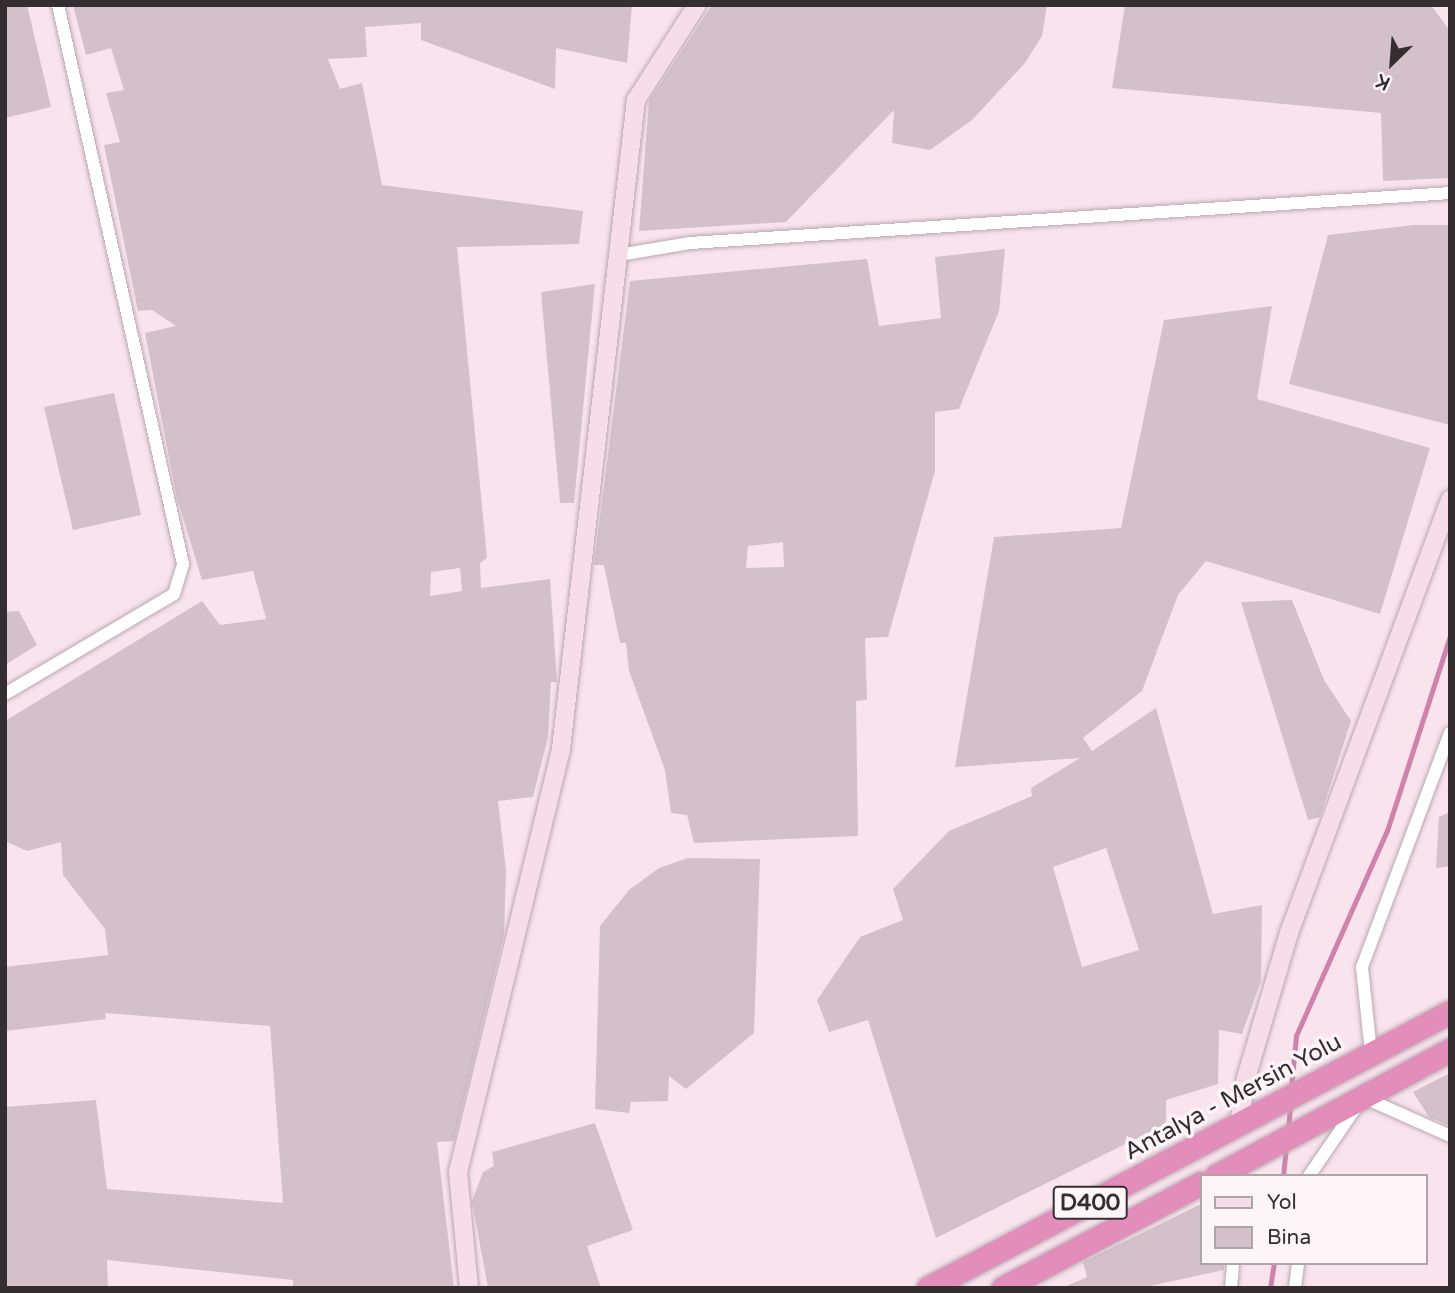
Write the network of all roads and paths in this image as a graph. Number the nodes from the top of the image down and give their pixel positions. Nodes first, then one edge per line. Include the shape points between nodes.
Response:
1 (58, 5) edge
2 (697, 5) edge
3 (1450, 193) edge
4 (619, 254) junction
5 (1450, 499) edge
6 (5, 694) edge
7 (1450, 733) edge
8 (1450, 1012) edge
9 (1450, 1049) edge
10 (1371, 1053) junction
11 (1363, 1097) junction
12 (1245, 1121) junction
13 (1450, 1136) edge
14 (1223, 1174) edge
15 (1310, 1174) edge
16 (1200, 1184) edge
17 (1233, 1265) edge
18 (1298, 1265) edge
19 (469, 1288) edge
20 (928, 1288) edge
21 (1003, 1288) edge
22 (1231, 1288) edge
23 (1295, 1288) edge

1 - 6 street via 183,564 174,594
2 - 4 street via 636,100
3 - 4 street via 690,243
4 - 19 street via 561,748 458,1172
5 - 12 street via 1289,933
7 - 10 street via 1362,967
8 - 10 highway, Antalya - Mersin Yolu / D400
9 - 11 highway
10 - 12 highway, Antalya - Mersin Yolu / D400
11 - 13 street
11 - 14 highway
11 - 15 street
12 - 20 highway, Antalya - Mersin Yolu / D400
16 - 21 highway, D400
17 - 22 street
18 - 23 street

